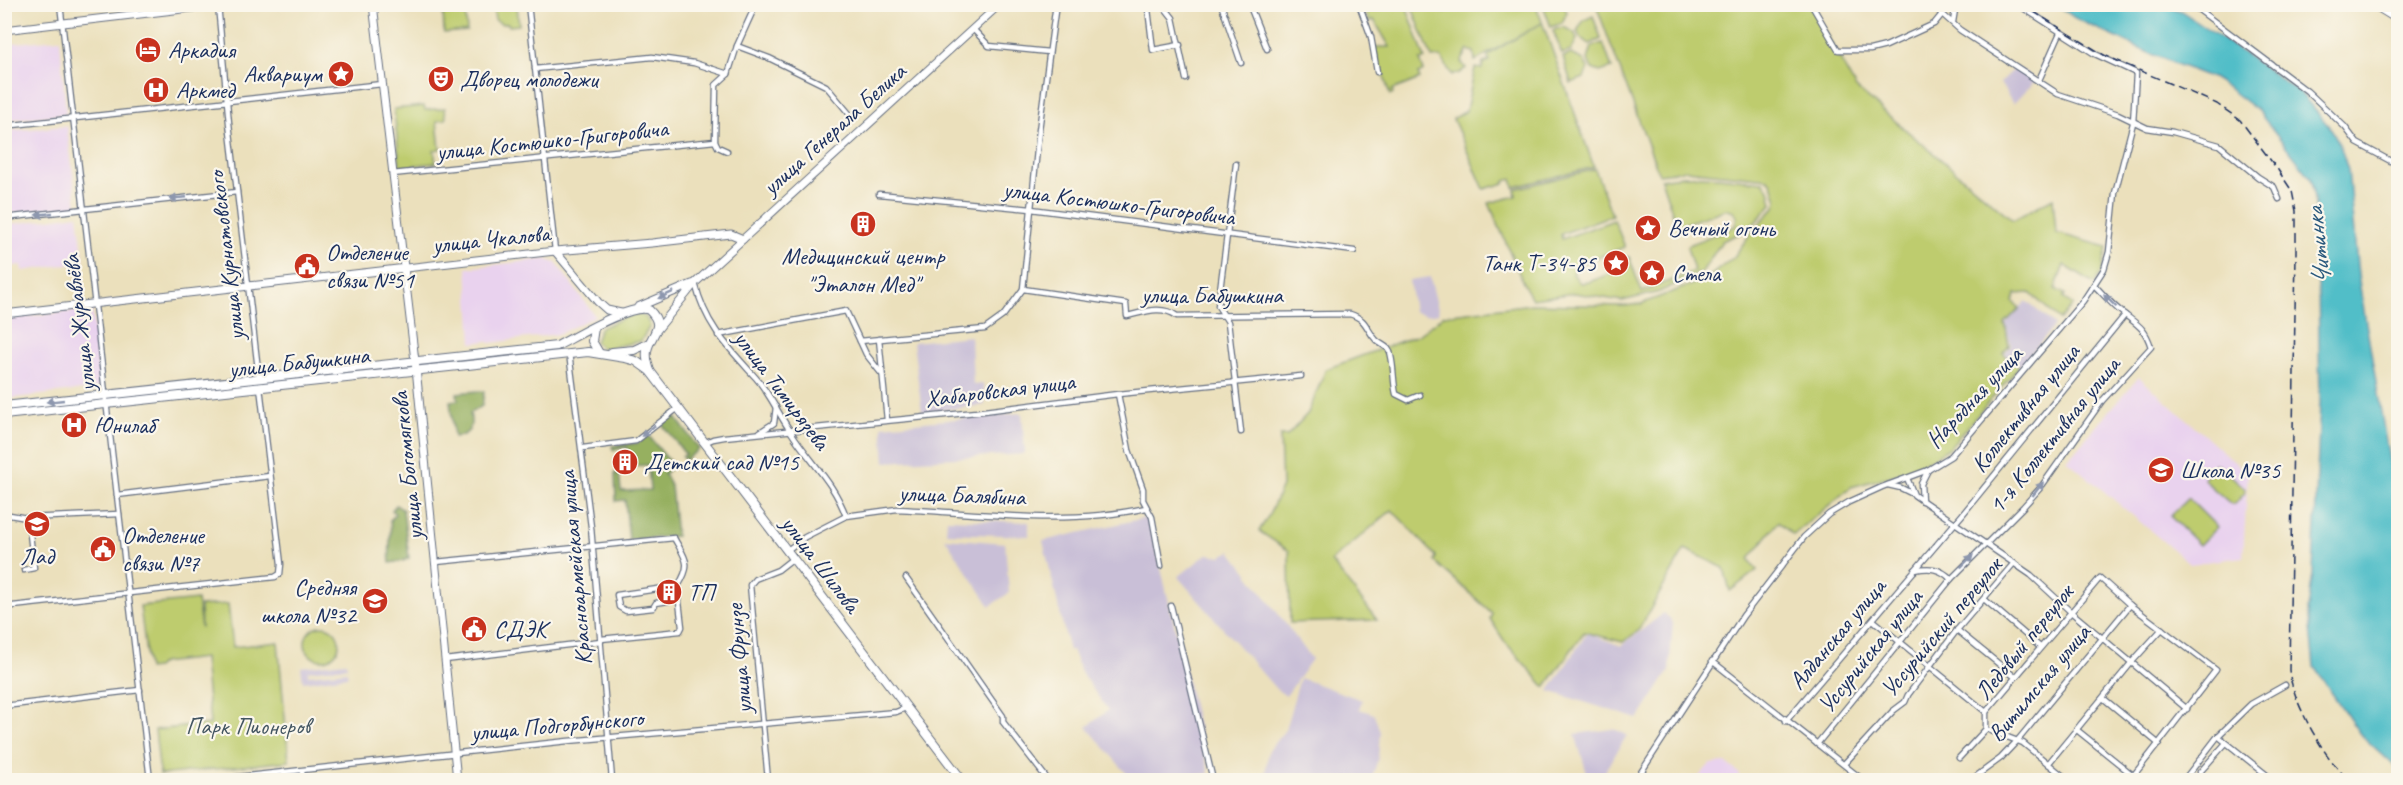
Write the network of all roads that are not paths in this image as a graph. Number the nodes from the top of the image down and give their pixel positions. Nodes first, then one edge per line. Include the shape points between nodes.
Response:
1 (60, 4) edge
2 (225, 4) edge
3 (373, 4) edge
4 (528, 4) edge
5 (756, 4) edge
6 (1000, 4) edge
7 (1056, 4) edge
8 (1149, 4) edge
9 (1162, 4) edge
10 (1221, 4) edge
11 (1249, 4) edge
12 (1359, 4) edge
13 (1811, 4) edge
14 (1931, 4) edge
15 (1956, 4) edge
16 (2017, 4) edge
17 (2191, 4) edge
18 (2372, 4) edge
19 (218, 5) edge
20 (1943, 13) junction
21 (2398, 20) edge
22 (1953, 22) junction
23 (62, 23) junction
24 (973, 29) junction
25 (4, 30) edge
26 (2060, 33) junction
27 (1180, 45) junction
28 (737, 46) junction
29 (1267, 49) dead end
30 (1049, 52) junction
31 (1241, 63) dead end
32 (535, 69) junction
33 (1377, 72) dead end
34 (728, 74) junction
35 (1186, 79) dead end
36 (2039, 80) junction
37 (382, 84) junction
38 (227, 100) junction
39 (852, 117) dead end
40 (73, 118) junction
41 (2133, 123) junction
42 (4, 126) edge
43 (716, 141) junction
44 (727, 151) dead end
45 (546, 159) junction
46 (1236, 164) dead end
47 (2398, 165) edge
48 (392, 174) junction
49 (237, 192) junction
50 (879, 194) dead end
51 (2279, 199) dead end
52 (1031, 209) junction
53 (84, 210) junction
54 (4, 218) edge
55 (1227, 235) junction
56 (743, 239) junction
57 (555, 251) junction
58 (1354, 251) dead end
59 (403, 268) junction
60 (695, 283) junction
61 (247, 284) junction
62 (2095, 286) junction
63 (1023, 289) junction
64 (95, 302) junction
65 (598, 302) junction
66 (638, 307) junction
67 (621, 313) junction
68 (4, 314) edge
69 (1222, 314) junction
70 (2125, 315) junction
71 (598, 326) junction
72 (657, 330) junction
73 (718, 335) junction
74 (879, 339) junction
75 (860, 341) junction
76 (651, 342) junction
77 (569, 353) junction
78 (599, 353) junction
79 (416, 366) junction
80 (650, 371) junction
81 (883, 375) junction
82 (1301, 376) dead end
83 (1235, 381) junction
84 (259, 382) junction
85 (1118, 394) junction
86 (1420, 395) dead end
87 (106, 399) junction
88 (4, 406) edge
89 (776, 407) junction
90 (678, 408) junction
91 (4, 415) edge
92 (887, 420) junction
93 (789, 430) junction
94 (1241, 432) dead end
95 (758, 433) junction
96 (704, 443) junction
97 (583, 448) junction
98 (1928, 470) junction
99 (270, 476) junction
100 (1907, 478) junction
101 (1886, 485) junction
102 (117, 495) junction
103 (1914, 495) junction
104 (1922, 501) junction
105 (1146, 508) junction
106 (4, 514) edge
107 (119, 514) junction
108 (846, 516) junction
109 (1953, 523) junction
110 (29, 526) dead end
111 (1985, 544) junction
112 (593, 546) junction
113 (786, 551) junction
114 (792, 559) junction
115 (436, 562) junction
116 (2014, 563) junction
117 (1161, 566) dead end
118 (24, 570) dead end
119 (1915, 570) junction
120 (906, 578) dead end
121 (1951, 579) junction
122 (673, 587) junction
123 (129, 593) junction
124 (679, 599) junction
125 (1984, 599) junction
126 (2130, 605) junction
127 (1171, 606) dead end
128 (4, 607) edge
129 (2071, 612) junction
130 (1873, 620) junction
131 (2162, 629) junction
132 (1957, 630) junction
133 (2102, 637) junction
134 (601, 640) junction
135 (1902, 642) junction
136 (2040, 647) junction
137 (445, 660) junction
138 (1712, 661) junction
139 (2132, 662) junction
140 (1930, 665) junction
141 (2014, 677) junction
142 (2284, 685) dead end
143 (140, 690) junction
144 (2103, 698) junction
145 (4, 706) edge
146 (906, 708) junction
147 (2187, 709) junction
148 (1986, 712) junction
149 (1786, 721) junction
150 (764, 724) junction
151 (1986, 729) junction
152 (2077, 730) junction
153 (2218, 736) junction
154 (609, 738) junction
155 (2018, 740) junction
156 (2226, 742) junction
157 (1817, 744) junction
158 (2159, 744) junction
159 (454, 753) junction
160 (1959, 758) dead end
161 (1844, 764) junction
162 (2048, 764) junction
163 (302, 771) junction
164 (2132, 778) edge
165 (150, 780) edge
166 (211, 780) edge
167 (303, 780) edge
168 (456, 780) edge
169 (612, 780) edge
170 (768, 780) edge
171 (962, 780) edge
172 (1048, 780) edge
173 (1211, 780) edge
174 (1636, 780) edge
175 (1863, 780) edge
176 (1971, 780) edge
177 (2068, 780) edge
178 (2184, 780) edge
179 (2204, 780) edge
180 (2272, 780) edge

1 - 23 street, улица Журавлёва
2 - 19 main road
3 - 37 main road, улица Богомягкова
4 - 32 street
5 - 28 street
6 - 24 main road, улица Генерала Белика
7 - 30 street
8 - 27 street via 1153,50
9 - 27 street via 1173,18
10 - 31 street
11 - 29 street
12 - 33 street via 1371,37
13 - 20 street via 1838,50 1886,46 1934,24
14 - 20 street
15 - 22 street
16 - 26 street
17 - 47 street via 2307,91 2357,143
18 - 21 main road
19 - 23 main road
19 - 38 street, улица Курнатовского
20 - 22 street
22 - 36 street
23 - 25 main road
23 - 40 street, улица Журавлёва
24 - 30 street via 989,46
24 - 56 main road, улица Генерала Белика
26 - 36 street
26 - 41 street, Народная улица via 2136,73
27 - 35 street
28 - 34 street
28 - 39 street via 826,86
30 - 52 street
32 - 34 street via 652,57 694,63
32 - 45 street
34 - 43 street via 716,85
36 - 41 street via 2058,94
37 - 38 street
37 - 48 main road, улица Богомягкова
38 - 40 street
38 - 49 street, улица Курнатовского
40 - 42 street
40 - 53 street, улица Журавлёва
41 - 51 street via 2219,145 2274,187
41 - 62 street, Народная улица via 2115,193 2109,252
43 - 44 street via 718,147
43 - 45 street, улица Костюшко-Григоровича
45 - 48 street, улица Костюшко-Григоровича
45 - 57 street
46 - 55 street
48 - 59 main road, улица Богомягкова
49 -> 53 street
49 - 61 street, улица Курнатовского
50 - 52 street, улица Костюшко-Григоровича
52 - 55 street, улица Костюшко-Григоровича
52 - 63 street
53 -> 54 street
53 - 64 street, улица Журавлёва
55 - 58 street, улица Костюшко-Григоровича
55 - 69 street via 1218,306
56 - 57 main road, улица Чкалова via 731,234
56 - 60 main road, улица Генерала Белика
57 - 59 main road, улица Чкалова
57 - 65 main road
59 - 61 main road, улица Чкалова
59 - 79 main road, улица Богомягкова
60 -> 66 main road
60 - 72 main road
60 - 73 street, улица Тимирязева
61 - 64 main road, улица Чкалова
61 - 84 street, улица Курнатовского
70 -> 62 street
62 - 98 street, Народная улица via 1951,456
63 - 69 street, улица Бабушкина via 1126,304 1127,316 1150,310 1168,310 1177,316
63 - 74 street via 1003,316 985,328
64 - 68 main road, улица Чкалова
64 - 87 street, улица Журавлёва
65 - 67 main road via 607,310
65 - 71 main road via 603,314
66 - 67 main road, улица Бабушкина
66 - 72 main road via 652,314
67 - 71 main road, улица Бабушкина
69 - 83 street via 1228,322
69 - 86 street, улица Бабушкина via 1350,314 1361,318 1391,354 1396,394 1408,400
70 - 109 street, Коллективная улица
111 -> 70 street, 1-я Коллективная улица via 2041,487 2102,400 2151,347 2147,336
71 - 78 main road via 592,341
71 - 79 main road, улица Бабушкина via 557,346
72 - 76 main road
73 - 75 street via 846,311
73 - 89 street, улица Тимирязева
74 - 75 street
74 - 81 street
75 - 81 street
76 - 78 main road via 634,350
76 - 80 main road via 647,352
77 - 78 main road, улица Бабушкина
77 - 79 main road, улица Бабушкина
77 - 97 street, Красноармейская улица
78 - 80 main road via 636,361
79 - 84 main road, улица Бабушкина
79 - 115 main road, улица Богомягкова
80 - 90 main road, улица Шилова
81 - 92 street
82 - 83 street, Хабаровская улица
83 - 85 street, Хабаровская улица
83 - 94 street
84 - 87 main road, улица Бабушкина
84 - 99 street, улица Курнатовского
85 - 92 street, Хабаровская улица
85 - 105 street
87 -> 88 main road, улица Бабушкина
87 - 91 main road, улица Бабушкина
87 - 102 street, улица Журавлёва
89 - 93 street, улица Тимирязева
89 - 95 street via 774,423
90 - 96 main road, улица Шилова
90 -> 97 street via 636,441
92 - 93 street, Хабаровская улица
93 - 95 street, Хабаровская улица
93 - 108 street, улица Тимирязева via 830,481
95 - 96 street, Хабаровская улица
96 - 113 main road, улица Шилова
97 - 112 street, Красноармейская улица
98 - 100 street, Народная улица
98 - 104 street via 1921,484
99 - 102 street
99 - 123 street, улица Курнатовского via 281,564 276,578
100 - 101 street, Народная улица
100 - 103 street
101 - 103 street
101 - 138 street, Народная улица via 1829,514 1804,537
102 - 107 street, улица Журавлёва
103 - 104 street, 1-я Коллективная улица
104 - 109 street, 1-я Коллективная улица
105 - 108 street, улица Балябина via 1066,518 897,509
105 - 117 street via 1152,517
106 - 107 street via 27,518
107 - 123 street, улица Журавлёва
108 - 113 street, улица Балябина
109 - 111 street, 1-я Коллективная улица
109 - 119 street, Коллективная улица
110 - 118 street via 34,567
111 - 116 street
121 -> 111 street, Уссурийская улица
112 - 115 street
112 - 122 street via 674,538 686,561 680,584
112 - 134 street, Красноармейская улица
113 - 114 main road, улица Шилова
114 - 146 main road, улица Шилова
114 - 150 street, улица Фрунзе via 750,585
115 - 137 main road, улица Богомягкова
116 - 125 street, Уссурийский переулок
116 - 129 street, Уссурийский переулок
119 - 121 street via 1932,567
119 - 130 street, Алданская улица
120 - 172 street via 1003,722
121 - 135 street, Уссурийская улица
122 - 124 street
122 - 124 street via 617,595 619,607 626,611 653,608 656,603
123 - 128 street
123 - 143 street, улица Журавлёва
124 - 134 street via 680,631
125 - 132 street, Уссурийский переулок
125 - 136 street
126 - 129 street, Ледовый переулок via 2100,578
126 - 131 street
126 - 133 street, Витимская улица
127 - 173 street
129 - 133 street, Уссурийский переулок
129 - 136 street, Ледовый переулок
130 - 135 street
130 - 149 street, Алданская улица
131 - 139 street
131 - 147 street via 2216,670
132 - 140 street, Уссурийский переулок
132 - 141 street
133 - 139 street, Уссурийский переулок
133 - 155 street, Витимская улица
134 - 137 street
134 - 154 street, Красноармейская улица
135 - 140 street
135 - 157 street, Уссурийская улица
136 - 141 street, Ледовый переулок
137 - 159 main road, улица Богомягкова
138 - 149 street
138 - 174 street, Народная улица
139 - 144 street
139 - 147 street, Уссурийский переулок
140 - 148 street
140 - 161 street, Уссурийский переулок via 1905,702
141 - 148 street, Ледовый переулок
142 - 153 street via 2251,704
143 - 145 street
143 - 165 street, улица Журавлёва
144 - 152 street
144 - 158 street
146 - 150 street, улица Подгорбунского
146 - 171 main road, улица Шилова
147 - 158 street
148 - 151 street, Ледовый переулок
149 - 157 street
150 - 154 street, улица Подгорбунского
150 - 170 street, улица Фрунзе
151 - 155 street
151 - 160 street, Ледовый переулок
152 - 162 street
152 - 164 street
153 - 156 street
153 - 178 street
154 - 159 street, улица Подгорбунского
154 - 169 street, Красноармейская улица
155 - 162 street
155 - 176 street, Витимская улица
156 - 179 street via 2200,772
156 - 180 street
157 - 161 street
158 - 164 street
159 - 163 street, улица Подгорбунского
159 - 168 main road, улица Богомягкова
161 - 175 street
162 - 177 street
163 - 166 street, улица Подгорбунского
163 - 167 street

